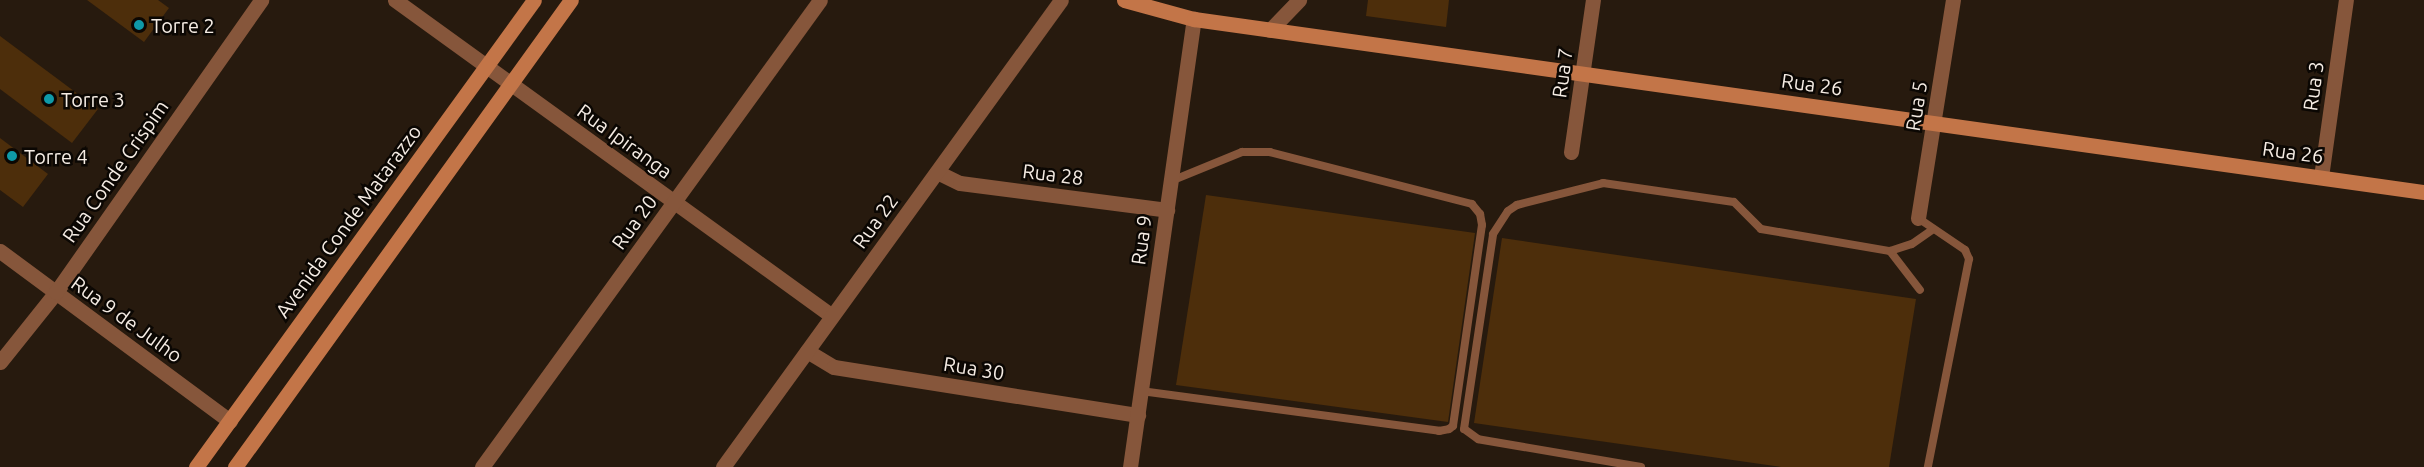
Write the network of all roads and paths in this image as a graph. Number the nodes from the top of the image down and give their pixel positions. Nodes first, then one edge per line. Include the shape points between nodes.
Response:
1 (261, 0) edge
2 (395, 0) edge
3 (534, 0) edge
4 (571, 0) edge
5 (820, 0) edge
6 (1061, 0) edge
7 (1125, 0) edge
8 (1299, 0) edge
9 (1593, 0) edge
10 (1953, 0) edge
11 (2346, 0) edge
12 (1194, 19) junction
13 (1270, 30) junction
14 (486, 66) junction
15 (1583, 72) junction
16 (511, 85) junction
17 (1935, 123) junction
18 (1571, 152) dead end
19 (937, 172) junction
20 (2320, 177) junction
21 (1171, 182) junction
22 (2424, 192) edge
23 (674, 202) junction
24 (1167, 210) junction
25 (1918, 219) joint
26 (1932, 230) junction
27 (0, 251) edge
28 (1890, 251) junction
29 (1920, 290) dead end
30 (56, 292) junction
31 (832, 316) junction
32 (807, 351) junction
33 (0, 362) edge
34 (1141, 392) junction
35 (1138, 415) junction
36 (230, 421) junction
37 (196, 467) edge
38 (236, 467) edge
39 (482, 467) edge
40 (723, 467) edge
41 (1130, 467) edge
42 (1641, 467) edge
43 (1928, 467) edge

1 - 30 street, Rua Conde Crispim
2 - 14 street, Rua Ipiranga
3 - 14 street, Avenida Conde Matarazzo
4 - 16 street
5 - 23 street, Rua 20
6 - 19 street, Rua 22
7 - 12 street, Rua 26
8 - 13 street
9 - 15 street, Rua 7
10 - 17 street, Rua 5
11 - 20 street, Rua 3
12 - 13 street, Rua 26
12 - 21 street, Rua 9
13 - 15 street, Rua 26
14 - 16 street, Rua Ipiranga
14 - 36 street, Avenida Conde Matarazzo
15 - 17 street, Rua 26
15 - 18 street, Rua 7
16 - 23 street, Rua Ipiranga
16 - 38 street
17 - 20 street, Rua 26
17 - 25 street, Rua 5
19 - 24 street, Rua 28 via 960,183
19 - 31 street, Rua 22
20 - 22 street, Rua 26
21 - 24 street, Rua 9
21 - 34 lane via 1234,155 1270,152 1472,204 1482,225 1453,426 1449,429 1439,431
23 - 31 street, Rua Ipiranga
23 - 39 street, Rua 20
24 - 34 street, Rua 9
25 - 26 lane
26 - 28 lane via 1912,244
26 - 43 lane via 1965,250 1969,259
27 - 30 street, Rua 9 de Julho
28 - 29 lane
28 - 42 lane via 1761,229 1734,202 1603,183 1517,205 1508,211 1493,234 1464,429 1474,439
30 - 33 street, Rua Conde Crispim
30 - 36 street, Rua 9 de Julho
31 - 32 street, Rua 22
32 - 35 street, Rua 30 via 834,367
32 - 40 street, Rua 22
34 - 35 street, Rua 9
35 - 41 street, Rua 9
36 - 37 street, Avenida Conde Matarazzo

